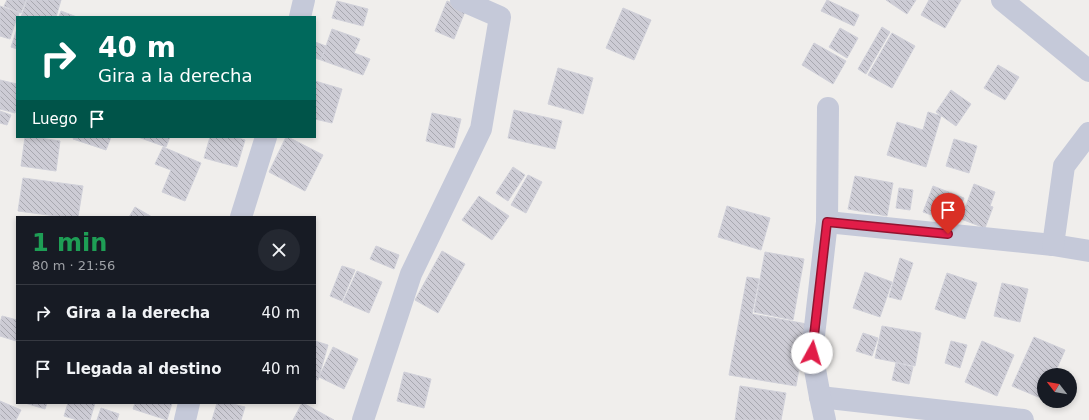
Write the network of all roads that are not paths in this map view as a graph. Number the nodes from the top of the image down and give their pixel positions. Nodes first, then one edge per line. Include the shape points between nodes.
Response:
1 (304, 0) edge
2 (461, 0) edge
3 (1002, 0) edge
4 (300, 16) edge
5 (1089, 71) edge
6 (828, 108) dead end
7 (1089, 133) edge
8 (266, 138) edge
9 (241, 216) edge
10 (827, 222) junction
11 (1053, 245) junction
12 (1089, 251) edge
13 (820, 397) junction
14 (189, 404) edge
15 (185, 420) edge
16 (363, 420) edge
17 (825, 420) edge
18 (1022, 420) edge

1 - 4 street
2 - 16 street via 500,17 481,129 411,274
3 - 5 street
6 - 10 street
7 - 11 street via 1064,166
8 - 9 street
10 - 11 street
10 - 13 street via 812,353
11 - 12 street
13 - 17 street
13 - 18 street
14 - 15 street

